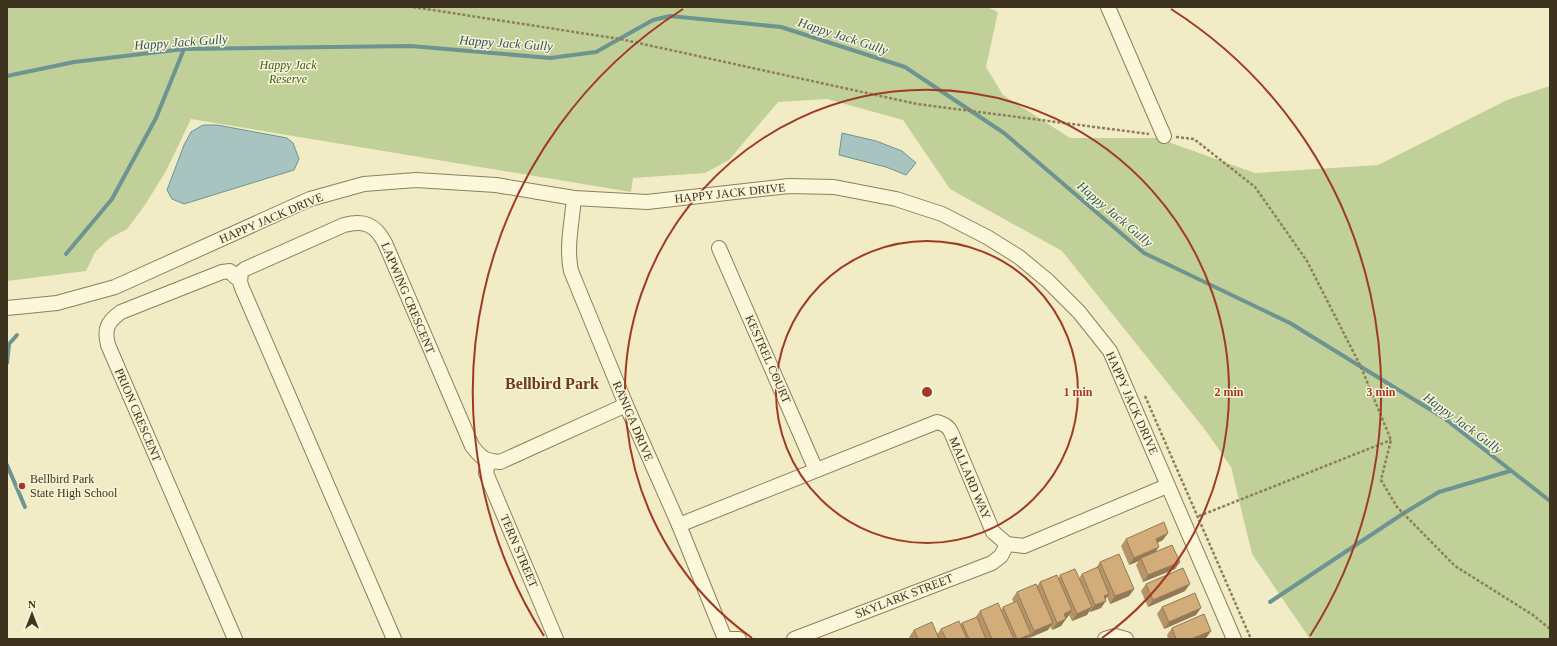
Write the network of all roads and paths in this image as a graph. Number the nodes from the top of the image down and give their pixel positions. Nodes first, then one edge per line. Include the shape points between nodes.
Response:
1 (413, 7) edge
2 (1108, 7) edge
3 (1164, 136) junction
4 (574, 198) junction
5 (720, 248) dead end
6 (240, 277) junction
7 (7, 308) edge
8 (626, 405) junction
9 (1391, 440) junction
10 (488, 462) junction
11 (816, 470) junction
12 (1167, 486) junction
13 (1183, 522) junction
14 (679, 525) junction
15 (1006, 544) junction
16 (1550, 629) edge
17 (234, 639) edge
18 (394, 639) edge
19 (556, 639) edge
20 (726, 639) edge
21 (739, 639) edge
22 (794, 639) edge
23 (1105, 639) edge
24 (1126, 639) edge
25 (1234, 639) edge

1 - 3 path via 620,39 917,104
2 - 3 street
3 - 9 path via 1194,139 1255,187 1307,261 1361,367
4 - 7 street, HAPPY JACK DRIVE via 496,185 424,180 364,184 310,198 115,287 57,303
4 - 8 street, RANIGA DRIVE via 569,249 571,271
4 - 12 street, HAPPY JACK DRIVE via 647,202 789,186 834,187 896,199 942,214 1019,257 1079,312 1110,351
5 - 11 street, KESTREL COURT
6 - 10 street, LAPWING CRESCENT via 245,269 344,225 355,222 373,227 380,234 472,446
6 - 17 street, PRION CRESCENT via 235,277 230,271 222,272 121,312 107,326 106,335 111,353
6 - 18 street via 242,288
8 - 10 street via 500,462
8 - 14 street, RANIGA DRIVE
9 - 13 path
9 - 16 path via 1381,480 1398,507 1455,566
10 - 19 street, TERN STREET via 486,473
11 - 14 street, MALLARD WAY
11 - 15 street, MALLARD WAY via 930,424 944,423 951,432 993,532
12 - 13 street, HAPPY JACK DRIVE
12 - 15 street via 1024,546
13 - 25 street, HAPPY JACK DRIVE
14 - 20 street, RANIGA DRIVE
15 - 22 street, SKYLARK STREET via 1001,556 992,562
20 - 21 street
23 - 24 street via 1115,636

